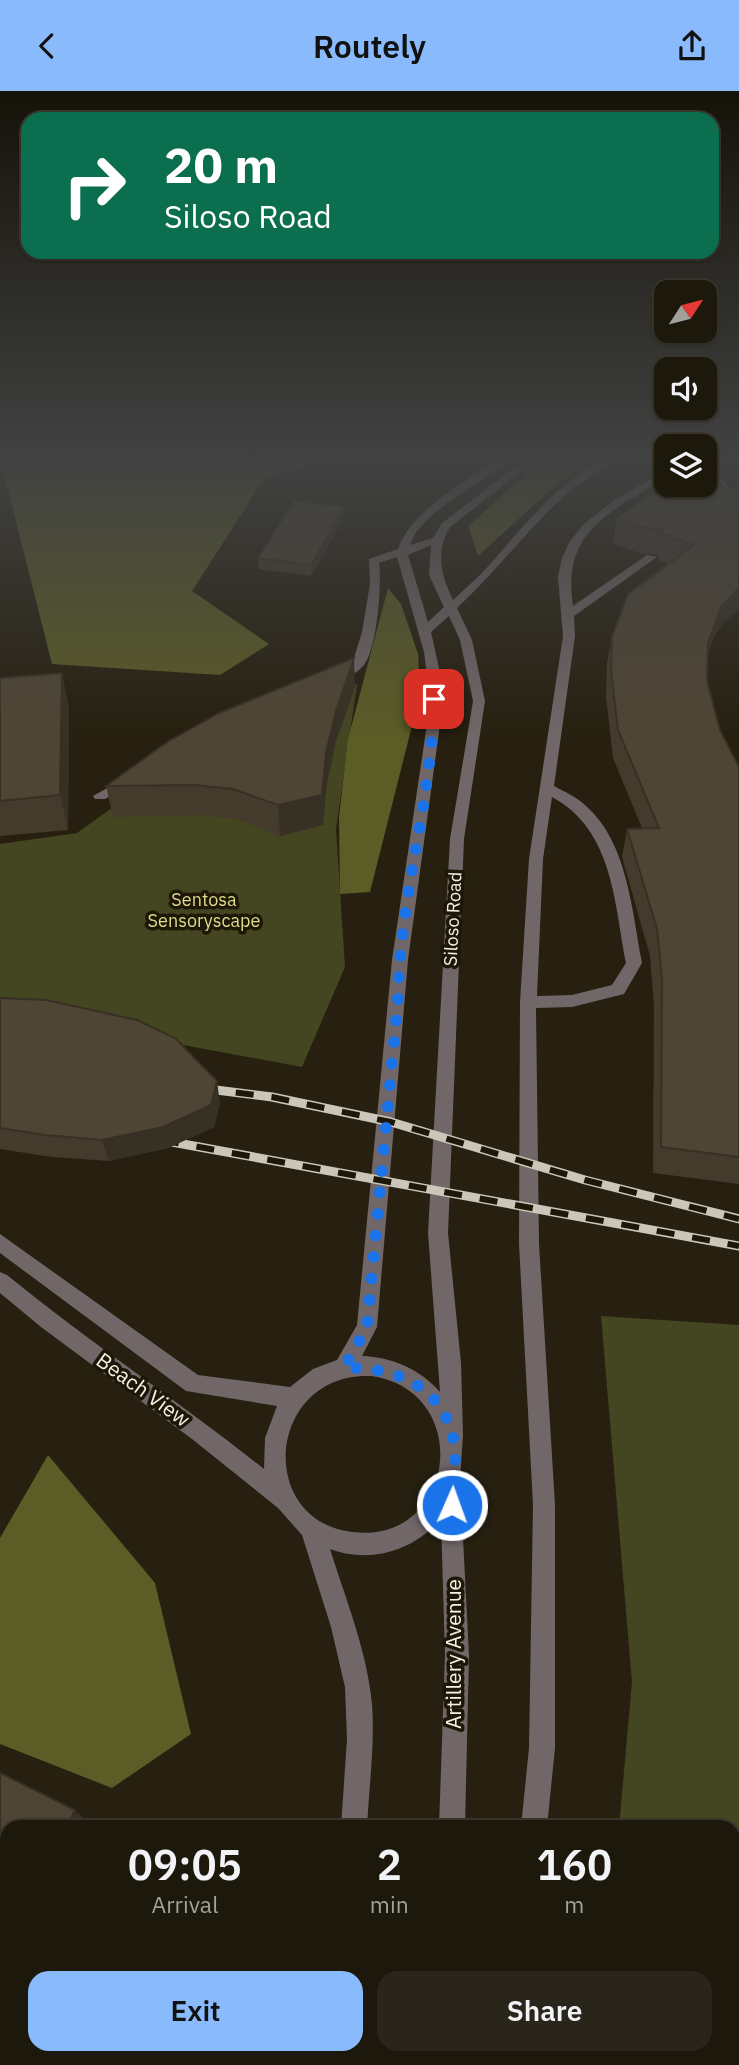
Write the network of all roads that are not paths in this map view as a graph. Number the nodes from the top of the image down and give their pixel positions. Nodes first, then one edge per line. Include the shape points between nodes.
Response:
1 (401, 550) edge
2 (404, 550) edge
3 (436, 550) edge
4 (506, 550) edge
5 (571, 550) edge
6 (651, 557) edge
7 (450, 608) junction
8 (570, 613) junction
9 (423, 633) junction
10 (325, 683) edge
11 (141, 773) edge
12 (546, 787) junction
13 (100, 796) dead end
14 (528, 1002) junction
15 (0, 1242) edge
16 (0, 1282) edge
17 (344, 1368) junction
18 (294, 1398) junction
19 (452, 1435) junction
20 (451, 1480) junction
21 (285, 1501) junction
22 (311, 1527) junction
23 (354, 1820) edge
24 (452, 1820) edge
25 (535, 1820) edge

1 - 10 street via 373,561 376,584 359,663
2 - 9 street
3 - 7 street, Siloso Road via 435,575
4 - 7 street
5 - 8 street via 564,579
6 - 8 street
7 - 9 street
7 - 19 street, Siloso Road via 466,640 479,701 457,839 438,1233
8 - 12 street
9 - 17 street via 434,681 433,737 398,954 398,1000 367,1327
11 - 13 street
12 - 14 street via 536,859
12 - 14 street via 583,810 599,834 615,873 634,963 618,991 572,1001
14 - 25 street via 529,1244 544,1505 542,1748
15 - 18 street, Beach View via 194,1384
16 - 21 street, Beach View
17 - 18 street, Artillery Avenue via 317,1379
17 - 19 street, Artillery Avenue via 372,1367 399,1374 441,1409
18 - 21 street, Artillery Avenue via 278,1421 273,1448 275,1475
19 - 20 street, Artillery Avenue via 455,1458
20 - 22 street, Artillery Avenue via 439,1505 419,1525 394,1538 365,1544 337,1540
20 - 24 street, Artillery Avenue via 457,1655
21 - 22 street, Artillery Avenue
22 - 23 street, Artillery Avenue via 358,1688

